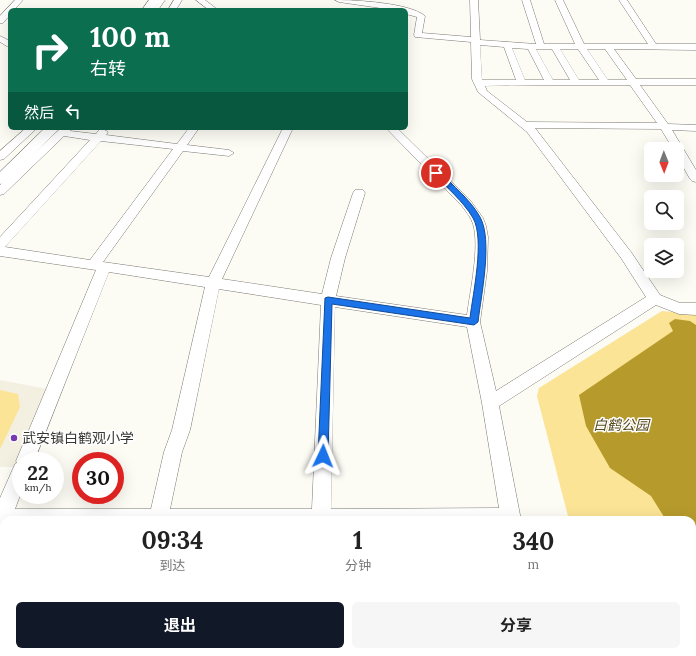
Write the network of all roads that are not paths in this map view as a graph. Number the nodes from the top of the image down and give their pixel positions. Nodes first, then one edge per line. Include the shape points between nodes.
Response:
1 (19, 0) edge
2 (200, 0) edge
3 (338, 0) edge
4 (474, 0) edge
5 (526, 0) edge
6 (560, 0) edge
7 (623, 0) edge
8 (384, 3) edge
9 (12, 8) edge
10 (211, 8) edge
11 (399, 8) edge
12 (408, 11) edge
13 (8, 12) edge
14 (0, 21) edge
15 (476, 41) junction
16 (508, 44) junction
17 (532, 47) junction
18 (541, 47) junction
19 (556, 47) junction
20 (581, 47) junction
21 (608, 47) junction
22 (654, 47) junction
23 (696, 47) edge
24 (522, 82) junction
25 (550, 82) junction
26 (576, 82) junction
27 (605, 82) junction
28 (634, 82) junction
29 (696, 82) edge
30 (478, 83) junction
31 (524, 125) junction
32 (665, 127) junction
33 (696, 128) edge
34 (30, 130) edge
35 (38, 130) edge
36 (61, 130) edge
37 (105, 130) edge
38 (193, 130) edge
39 (287, 130) edge
40 (393, 130) edge
41 (99, 138) junction
42 (180, 147) junction
43 (229, 153) dead end
44 (0, 157) edge
45 (0, 166) edge
46 (696, 179) edge
47 (0, 180) edge
48 (0, 191) edge
49 (359, 193) dead end
50 (0, 245) edge
51 (0, 251) edge
52 (99, 266) junction
53 (213, 283) junction
54 (655, 299) junction
55 (328, 300) junction
56 (696, 309) edge
57 (474, 322) junction
58 (490, 403) junction
59 (28, 452) edge
60 (12, 492) edge
61 (2, 516) edge
62 (159, 516) edge
63 (321, 516) edge
64 (510, 516) edge

1 - 9 street
2 - 10 street
3 - 8 street
4 - 15 street
5 - 18 street
6 - 20 street
7 - 22 street
8 - 11 street
12 - 15 street via 421,16 418,35
13 - 14 street
15 - 16 street
15 - 30 street
16 - 17 street
16 - 24 street
17 - 18 street
17 - 25 street
18 - 19 street
19 - 20 street
19 - 26 street
20 - 21 street
20 - 27 street
21 - 22 street
21 - 28 street
22 - 23 street
24 - 25 street
24 - 30 street
25 - 26 street
26 - 27 street
27 - 28 street
28 - 29 street
28 - 32 street
30 - 31 street via 483,92
31 - 32 street
31 - 54 street via 531,130 626,255
32 - 33 street
32 - 46 street
34 - 44 street
35 - 45 main road
36 - 41 street
36 - 47 main road
36 - 48 street
37 - 41 street
38 - 42 street
39 - 53 street
40 - 57 street via 466,202 477,218 481,244
41 - 42 street
41 - 50 street
42 - 43 street
42 - 52 street
49 - 55 street via 338,258
51 - 52 street
52 - 53 street
52 - 59 street
53 - 55 street
53 - 62 street via 181,430 173,452
54 - 56 street via 679,308
54 - 58 street
55 - 57 street
55 - 63 street
57 - 58 street
58 - 64 street
60 - 61 street

